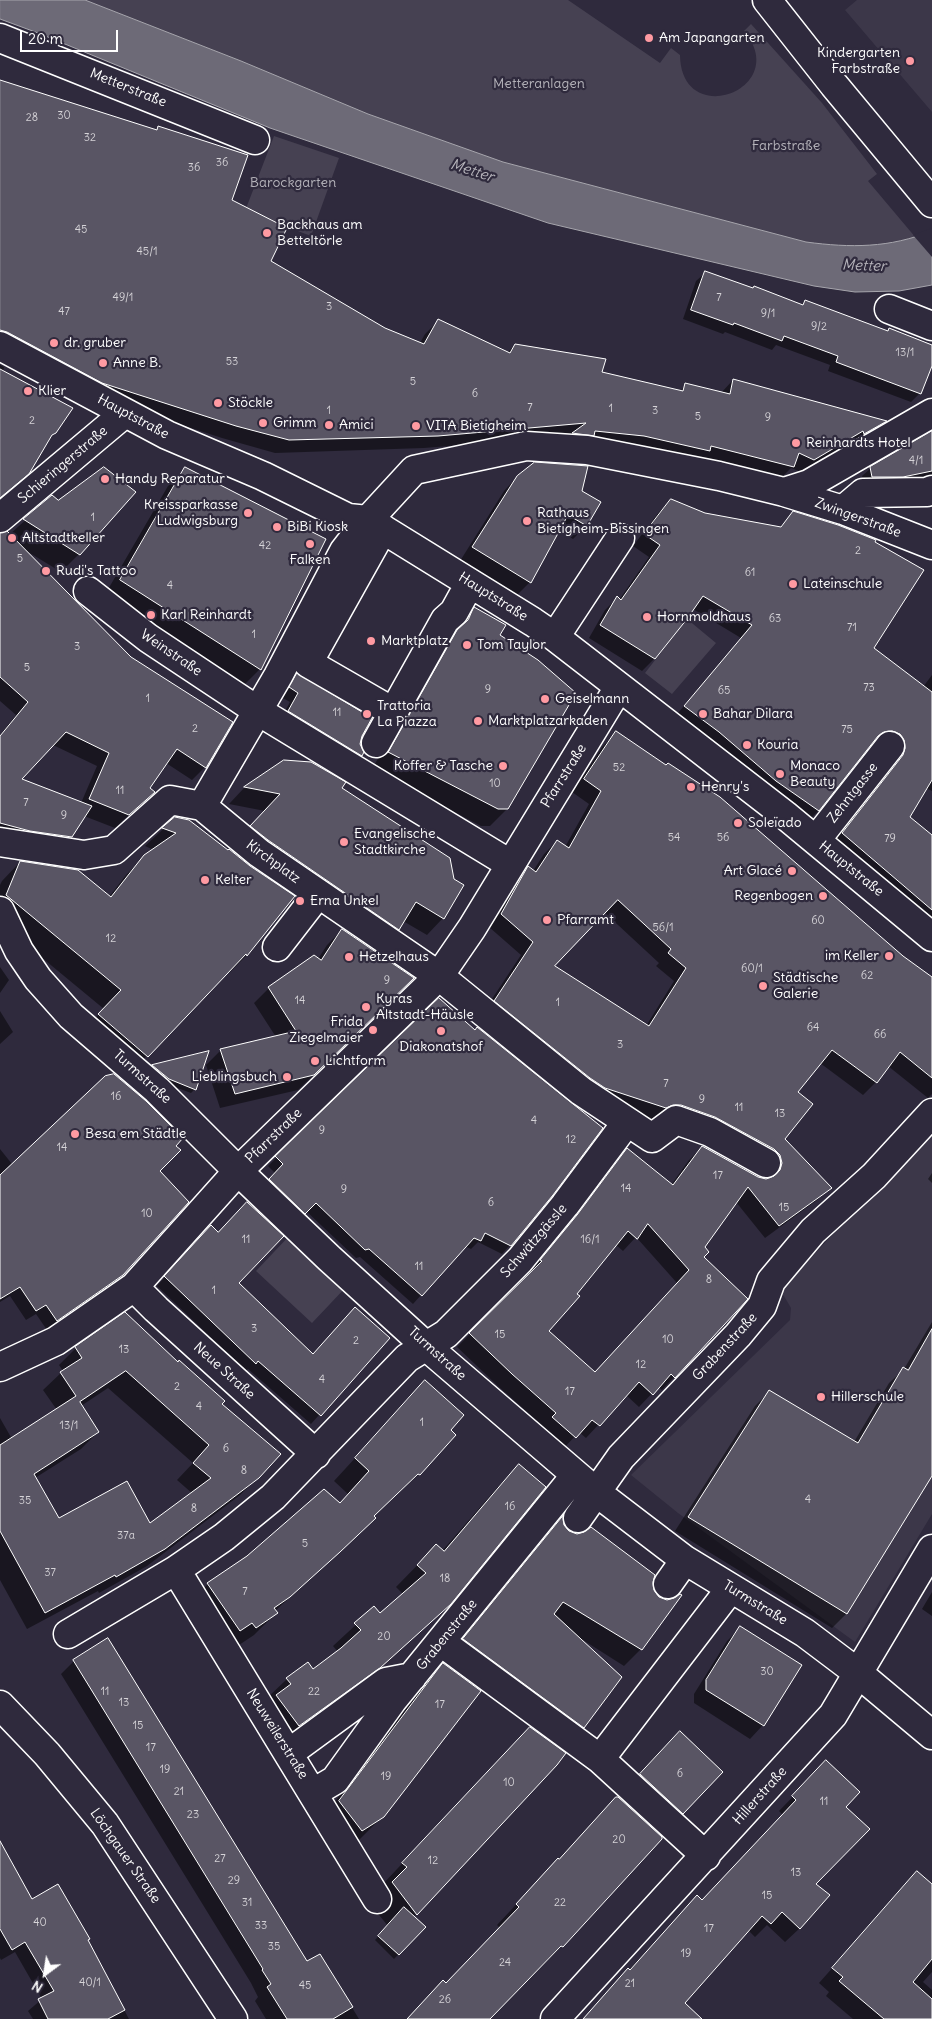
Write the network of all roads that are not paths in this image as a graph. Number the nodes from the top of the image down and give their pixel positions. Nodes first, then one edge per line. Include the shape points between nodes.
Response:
1 (767, 0) edge
2 (0, 38) edge
3 (255, 140) dead end
4 (932, 203) edge
5 (889, 309) dead end
6 (932, 326) edge
7 (0, 346) edge
8 (125, 413) junction
9 (932, 413) edge
10 (932, 490) edge
11 (784, 492) junction
12 (843, 510) junction
13 (2, 511) edge
14 (375, 525) junction
15 (620, 538) dead end
16 (932, 545) edge
17 (470, 583) junction
18 (88, 591) dead end
19 (448, 623) dead end
20 (555, 638) junction
21 (618, 687) junction
22 (258, 711) junction
23 (393, 712) junction
24 (890, 746) dead end
25 (202, 806) junction
26 (816, 840) junction
27 (0, 842) edge
28 (510, 864) junction
29 (318, 894) junction
30 (0, 911) edge
31 (932, 937) edge
32 (278, 947) dead end
33 (439, 976) junction
34 (932, 1113) edge
35 (627, 1122) junction
36 (766, 1162) dead end
37 (238, 1171) junction
38 (134, 1287) junction
39 (427, 1347) junction
40 (0, 1367) edge
41 (316, 1454) junction
42 (586, 1484) junction
43 (578, 1518) dead end
44 (932, 1549) edge
45 (684, 1560) junction
46 (176, 1570) junction
47 (668, 1584) dead end
48 (731, 1588) junction
49 (68, 1634) dead end
50 (441, 1642) junction
51 (858, 1673) junction
52 (412, 1677) junction
53 (0, 1705) edge
54 (932, 1736) edge
55 (289, 1753) junction
56 (600, 1759) junction
57 (313, 1792) junction
58 (706, 1856) junction
59 (377, 1899) dead end
60 (233, 2019) edge
61 (555, 2019) edge

1 - 4 street
2 - 3 street, Metterstraße
5 - 6 street
7 - 8 street, Hauptstraße
8 - 13 street, Schieringerstraße
8 - 14 street, Hauptstraße via 348,518
9 - 11 street via 808,484
10 - 12 street via 863,492
11 - 12 street, Zwingerstraße
11 - 14 street via 587,450 526,446 414,470
12 - 16 street, Zwingerstraße
14 - 17 street, Hauptstraße
14 - 22 street via 344,551
14 - 23 street via 308,663
15 - 20 street
17 - 20 street, Hauptstraße
17 - 23 street via 454,612 445,620
18 - 22 street, Weinstraße via 148,638
19 - 23 street via 373,752
20 - 21 street, Hauptstraße
21 - 26 street, Hauptstraße
21 - 28 street, Pfarrstraße
22 - 25 street
22 - 28 street
24 - 26 street, Zehntgasse
25 - 27 street via 170,800 114,850 84,855
25 - 29 street, Kirchplatz via 259,853
26 - 31 street, Hauptstraße
28 - 33 street, Pfarrstraße
29 - 32 street
29 - 33 street, Kirchplatz
30 - 37 street, Turmstraße via 19,950 71,1016 157,1090
33 - 35 street via 581,1091
33 - 37 street, Pfarrstraße
34 - 42 street, Grabenstraße via 874,1176 813,1231 771,1281 762,1306 738,1335 621,1457
35 - 36 street via 652,1138 676,1120 710,1132
35 - 39 street, Schwätzgässle via 520,1260 446,1334
37 - 38 street, Pfarrstraße
37 - 39 street, Turmstraße
38 - 40 street, Pfarrstraße via 56,1341
38 - 41 street, Neue Straße
39 - 41 street via 407,1358
39 - 42 street, Turmstraße
41 - 46 street via 273,1497
42 - 43 street
42 - 45 street, Turmstraße
42 - 50 street, Grabenstraße
44 - 51 street, Hillerstraße
45 - 47 street
45 - 48 street, Turmstraße
46 - 49 street
46 - 55 street, Neuweilerstraße
48 - 51 street, Turmstraße via 805,1633
48 - 56 street
50 - 52 street, Grabenstraße
50 - 56 street
51 - 54 street, Turmstraße
51 - 58 street, Hillerstraße via 833,1715
52 - 55 street, Grabenstraße via 386,1682
52 - 57 street, Grabenstraße via 335,1780
53 - 60 street, Löchgauer Straße via 47,1754 105,1824
55 - 57 street, Neuweilerstraße
56 - 58 street
57 - 59 street, Neuweilerstraße
58 - 61 street, Hillerstraße

